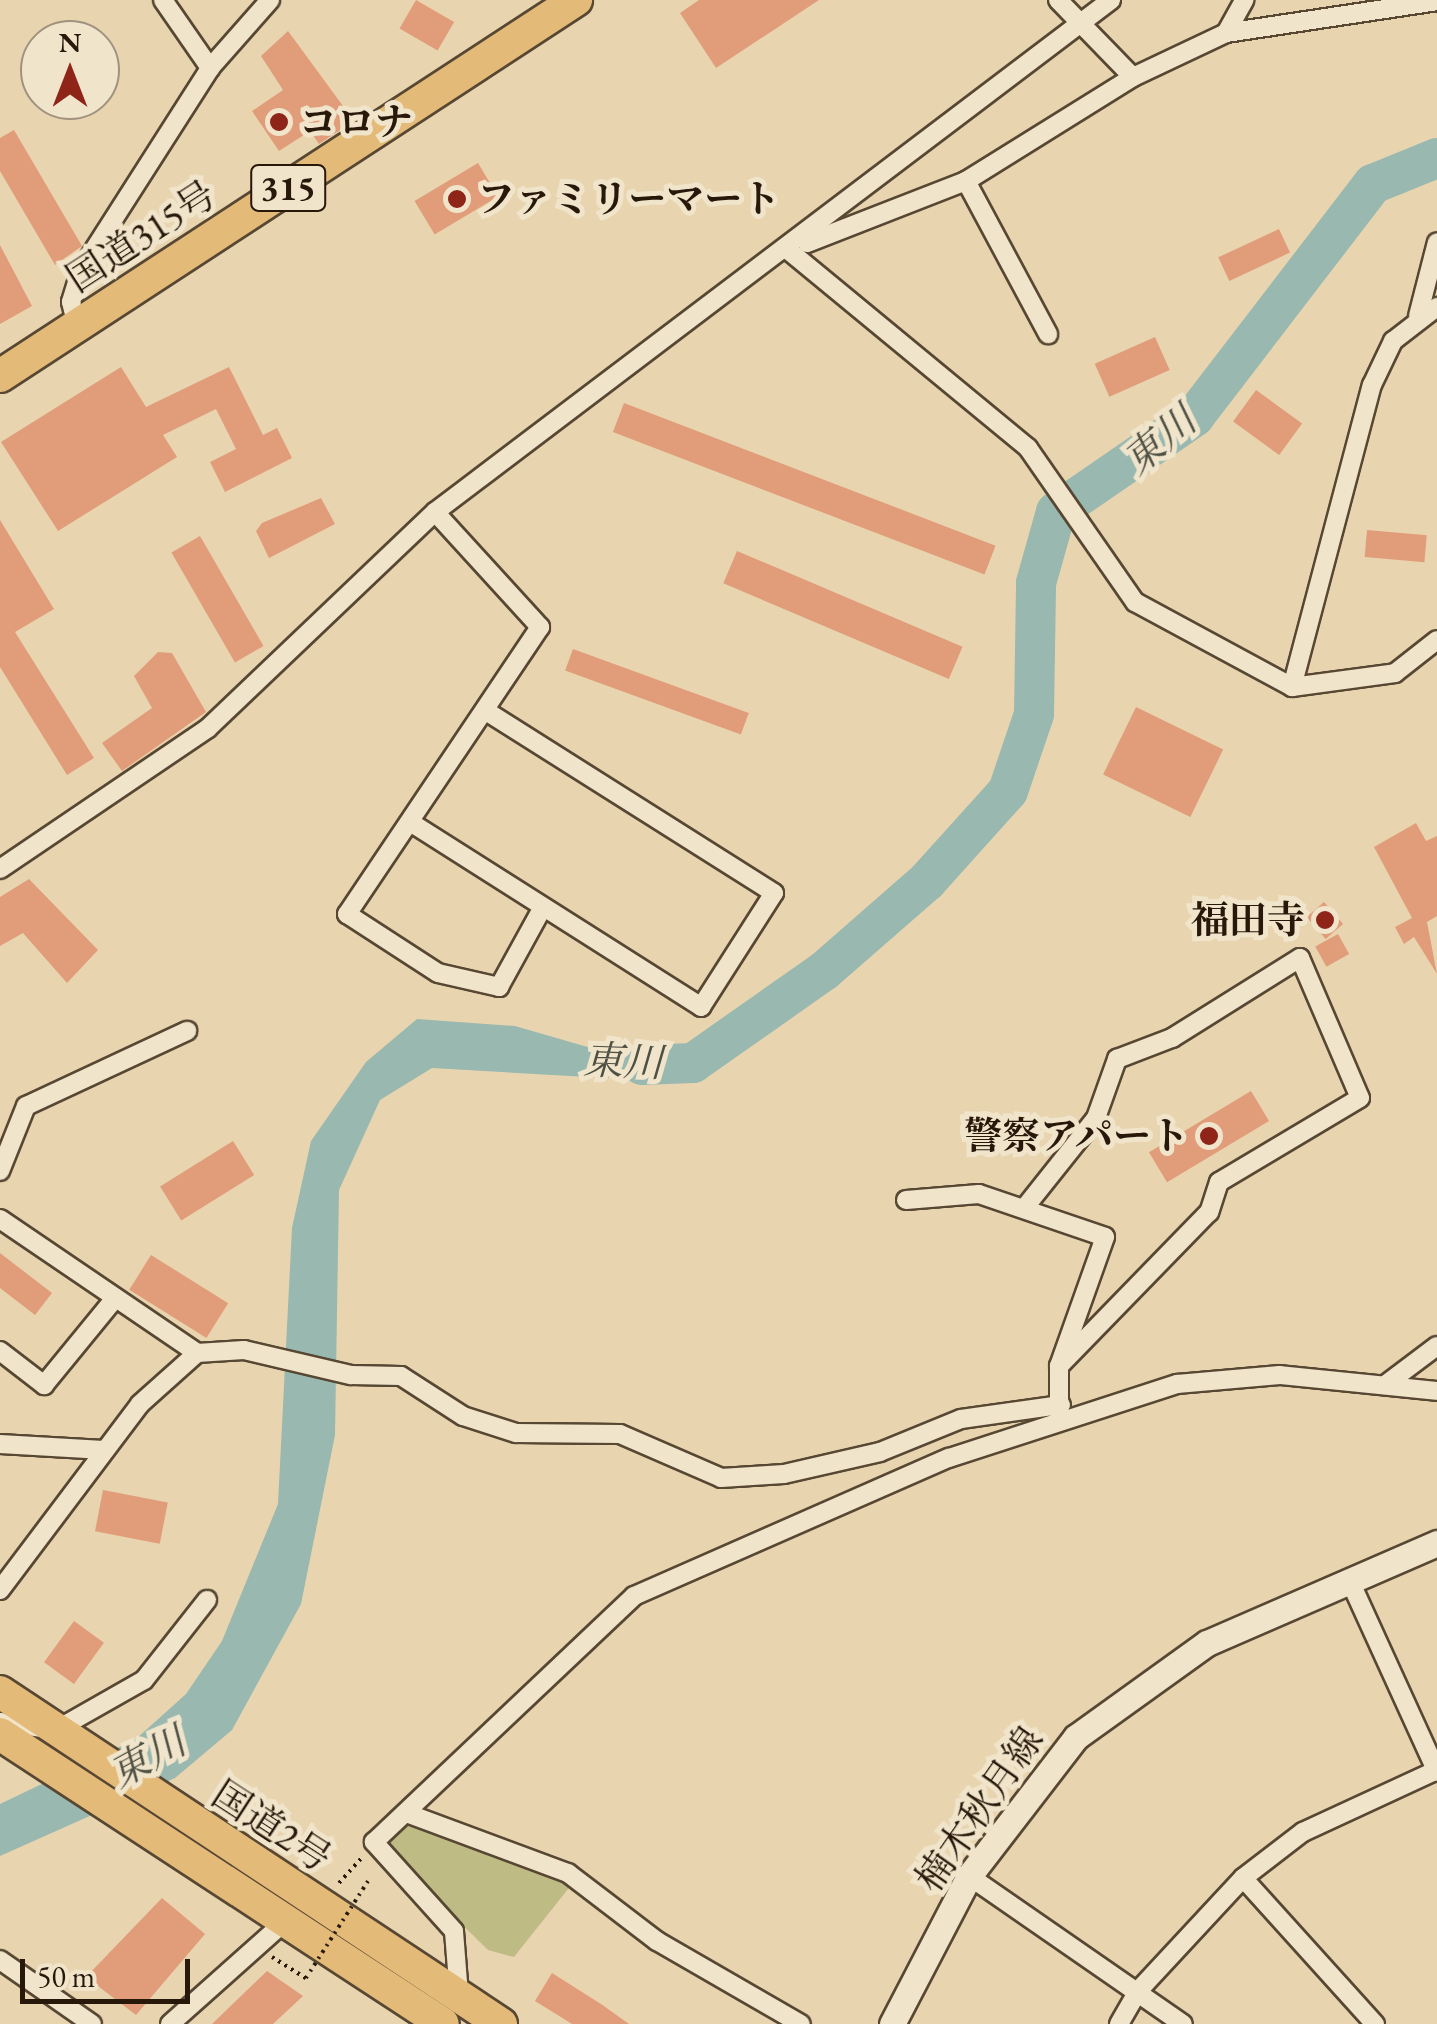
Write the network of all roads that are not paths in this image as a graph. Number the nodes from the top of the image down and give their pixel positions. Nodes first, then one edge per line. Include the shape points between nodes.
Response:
1 (163, 0) edge
2 (270, 0) edge
3 (576, 0) edge
4 (1058, 0) edge
5 (1111, 0) edge
6 (1244, 0) edge
7 (1437, 1) edge
8 (1076, 24) junction
9 (1226, 33) junction
10 (210, 68) junction
11 (1134, 77) junction
12 (966, 182) junction
13 (1437, 242) edge
14 (788, 250) junction
15 (1437, 307) edge
16 (1418, 316) junction
17 (77, 326) junction
18 (1048, 334) dead end
19 (0, 376) edge
20 (435, 512) junction
21 (1437, 640) edge
22 (1292, 687) junction
23 (486, 711) junction
24 (410, 822) junction
25 (0, 869) edge
26 (544, 906) junction
27 (186, 1032) dead end
28 (0, 1171) edge
29 (906, 1200) dead end
30 (1026, 1206) junction
31 (0, 1219) edge
32 (111, 1302) junction
33 (1437, 1346) edge
34 (0, 1351) edge
35 (197, 1354) junction
36 (1060, 1366) junction
37 (1385, 1385) junction
38 (1437, 1391) edge
39 (1059, 1412) junction
40 (0, 1444) edge
41 (104, 1450) junction
42 (1437, 1543) edge
43 (1349, 1578) junction
44 (0, 1590) edge
45 (207, 1600) dead end
46 (0, 1692) edge
47 (0, 1722) edge
48 (56, 1730) junction
49 (13, 1743) edge
50 (1437, 1771) edge
51 (410, 1814) junction
52 (186, 1836) junction
53 (969, 1876) junction
54 (1243, 1878) junction
55 (288, 1920) junction
56 (0, 1960) edge
57 (1138, 1992) junction
58 (451, 2010) edge
59 (92, 2024) edge
60 (170, 2024) edge
61 (500, 2024) edge
62 (801, 2024) edge
63 (892, 2024) edge
64 (1120, 2024) edge
65 (1184, 2024) edge
66 (1376, 2024) edge

1 - 10 street
2 - 10 street
3 - 17 highway, 国道315号 / 315
4 - 8 street
5 - 8 street
6 - 9 street
7 - 9 street
8 - 11 street
8 - 14 street
9 - 11 street
10 - 17 street via 80,270 71,302
11 - 12 street
12 - 14 street
12 - 18 street
13 - 16 street
14 - 20 street
14 - 22 street via 1050,473 1135,602
15 - 16 street
16 - 22 street via 1372,385
17 - 19 highway, 国道315号 / 315
20 - 23 street via 540,627
20 - 25 street via 208,728
21 - 22 street via 1394,673
23 - 24 street
23 - 26 street via 774,893 701,1006
24 - 26 street
24 - 26 street via 347,914 438,972 499,987
27 - 28 street via 26,1106
29 - 30 street via 937,1191
30 - 36 street via 1104,1237
30 - 36 street via 1096,1118 1116,1059 1172,1038 1300,958 1360,1098 1218,1182 1210,1212
31 - 32 street
32 - 34 street via 44,1385
32 - 35 street
33 - 37 street
35 - 39 street via 244,1350 351,1375 401,1376 450,1410 516,1433 620,1434 721,1478 784,1474 880,1452 960,1419
35 - 41 street
36 - 39 street
37 - 38 street
37 - 39 street via 1280,1375 1177,1384
39 - 51 street via 820,1509 634,1596
40 - 41 street
41 - 44 street
42 - 43 street, 楠木秋月線
43 - 50 street
43 - 53 street, 楠木秋月線 via 1207,1643 1129,1693 1076,1737
45 - 48 street via 144,1680
46 - 48 highway, 国道2号
47 - 48 street
48 - 52 highway, 国道2号
49 - 52 highway, 国道2号
50 - 54 street via 1303,1832
51 - 58 street via 374,1842 454,1931
51 - 62 street via 568,1874 657,1941
52 - 55 highway, 国道2号
52 - 58 highway, 国道2号
53 - 57 street
53 - 63 street, 楠木秋月線
54 - 57 street
54 - 66 street
55 - 58 highway, 国道2号
55 - 60 street
56 - 59 street
57 - 64 street
57 - 65 street
58 - 61 highway, 国道2号

